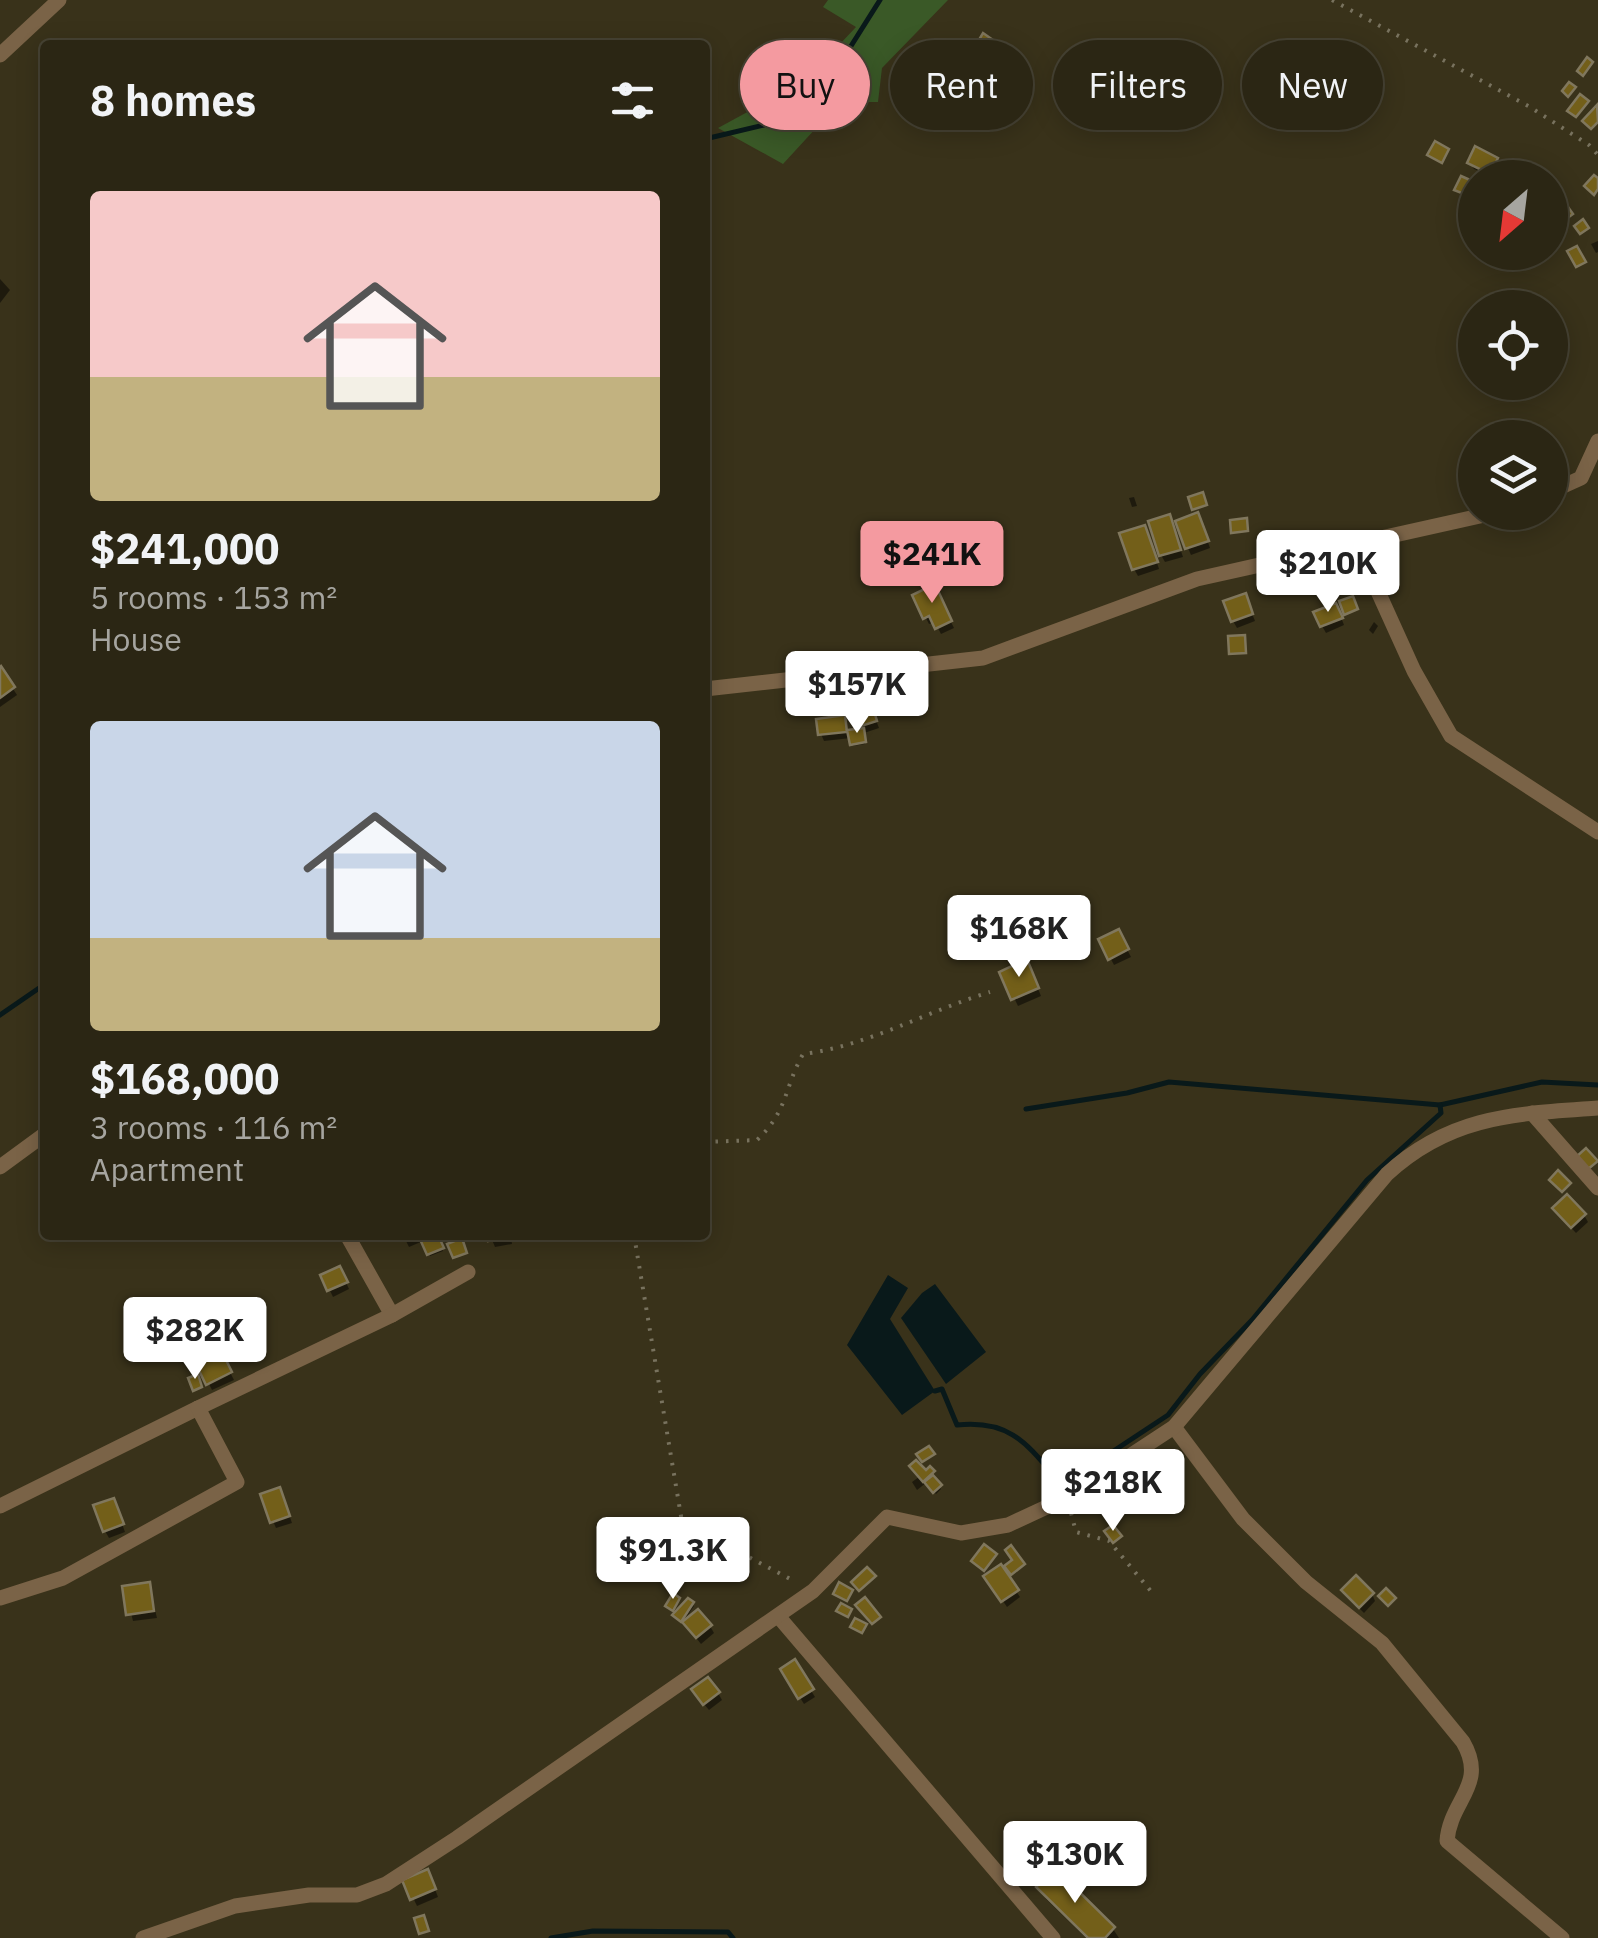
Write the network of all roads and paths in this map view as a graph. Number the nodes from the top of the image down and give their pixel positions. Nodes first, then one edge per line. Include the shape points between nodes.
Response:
1 (59, 0) edge
2 (1332, 0) edge
3 (0, 55) edge
4 (1598, 156) edge
5 (1598, 441) edge
6 (1568, 484) edge
7 (1458, 520) edge
8 (1356, 542) junction
9 (710, 688) edge
10 (1598, 832) edge
11 (990, 992) dead end
12 (1598, 1108) edge
13 (1532, 1112) junction
14 (40, 1138) edge
15 (710, 1142) edge
16 (0, 1167) edge
17 (1598, 1188) edge
18 (350, 1240) edge
19 (635, 1240) edge
20 (468, 1272) dead end
21 (392, 1315) junction
22 (198, 1408) junction
23 (1174, 1427) junction
24 (1066, 1498) junction
25 (0, 1506) edge
26 (814, 1591) junction
27 (1155, 1596) dead end
28 (0, 1598) edge
29 (778, 1616) junction
30 (144, 1938) edge
31 (1053, 1938) edge
32 (1562, 1938) edge

1 - 3 street
2 - 4 path via 1530,108
5 - 6 street via 1581,478
7 - 8 street
8 - 9 street via 1196,580 983,658
8 - 10 street via 1451,736
11 - 15 path via 873,1037 802,1054 773,1125 757,1140
12 - 13 street
13 - 17 street
13 - 23 street via 1450,1131 1409,1154
14 - 16 street
18 - 21 street
19 - 26 path via 682,1522
20 - 21 street
21 - 22 street
22 - 25 street
22 - 28 street via 237,1482 63,1578
23 - 24 street
23 - 32 street via 1243,1519 1306,1582 1382,1643 1463,1742 1474,1760 1473,1774 1447,1841
24 - 26 street via 1008,1525 961,1533 886,1517
24 - 27 path via 1076,1532 1109,1541
26 - 29 street
29 - 30 street via 386,1884 357,1895 309,1894 235,1906
29 - 31 street

